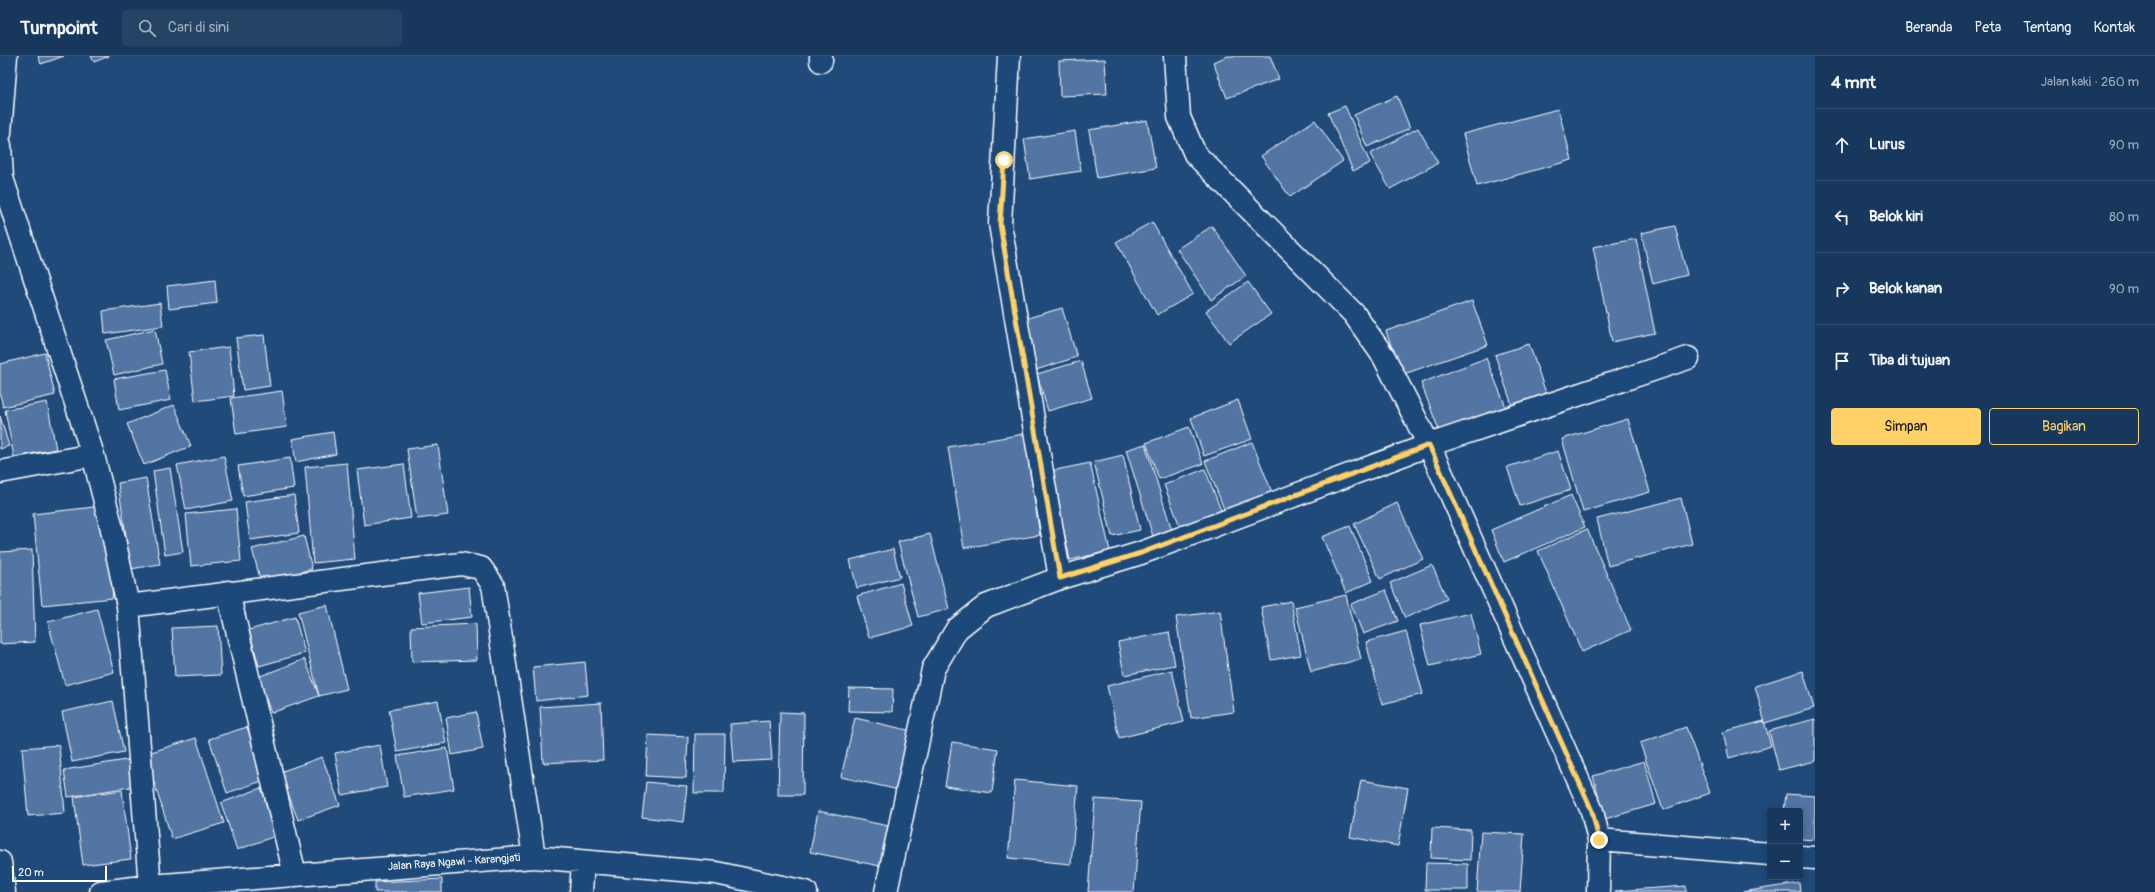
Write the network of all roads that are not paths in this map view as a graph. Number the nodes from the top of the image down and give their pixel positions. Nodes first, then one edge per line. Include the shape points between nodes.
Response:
1 (6, 56) edge
2 (1009, 56) edge
3 (1175, 56) edge
4 (0, 132) edge
5 (0, 146) edge
6 (1688, 358) dead end
7 (1429, 445) junction
8 (93, 455) junction
9 (0, 472) edge
10 (1060, 578) junction
11 (228, 592) junction
12 (128, 606) junction
13 (1599, 840) junction
14 (1767, 854) edge
15 (534, 857) junction
16 (1803, 857) edge
17 (1815, 858) edge
18 (0, 862) edge
19 (583, 862) junction
20 (295, 875) junction
21 (150, 886) junction
22 (4, 892) edge
23 (101, 892) edge
24 (581, 892) edge
25 (806, 892) edge
26 (886, 892) edge
27 (1598, 892) edge

1 - 4 street
2 - 10 street via 1000,224
3 - 7 street via 1179,116 1196,154 1354,314 1384,358
5 - 8 street via 2,178
6 - 7 street
7 - 10 street via 1141,553
7 - 13 street via 1592,811
8 - 9 street
8 - 12 street
10 - 26 street via 986,606 957,629 933,669
11 - 12 street
11 - 15 street via 461,564 480,568 492,585
11 - 20 street
12 - 21 street
13 - 14 street
13 - 27 street
15 - 19 street, Jalan Raya Ngawi - Karangjati
15 - 20 street, Jalan Raya Ngawi - Karangjati
16 - 17 street
18 - 22 street
19 - 24 street
19 - 25 street, Jalan Raya Ngawi - Karangjati via 716,873
20 - 21 street, Jalan Raya Ngawi - Karangjati
21 - 23 street, Jalan Raya Ngawi - Karangjati

